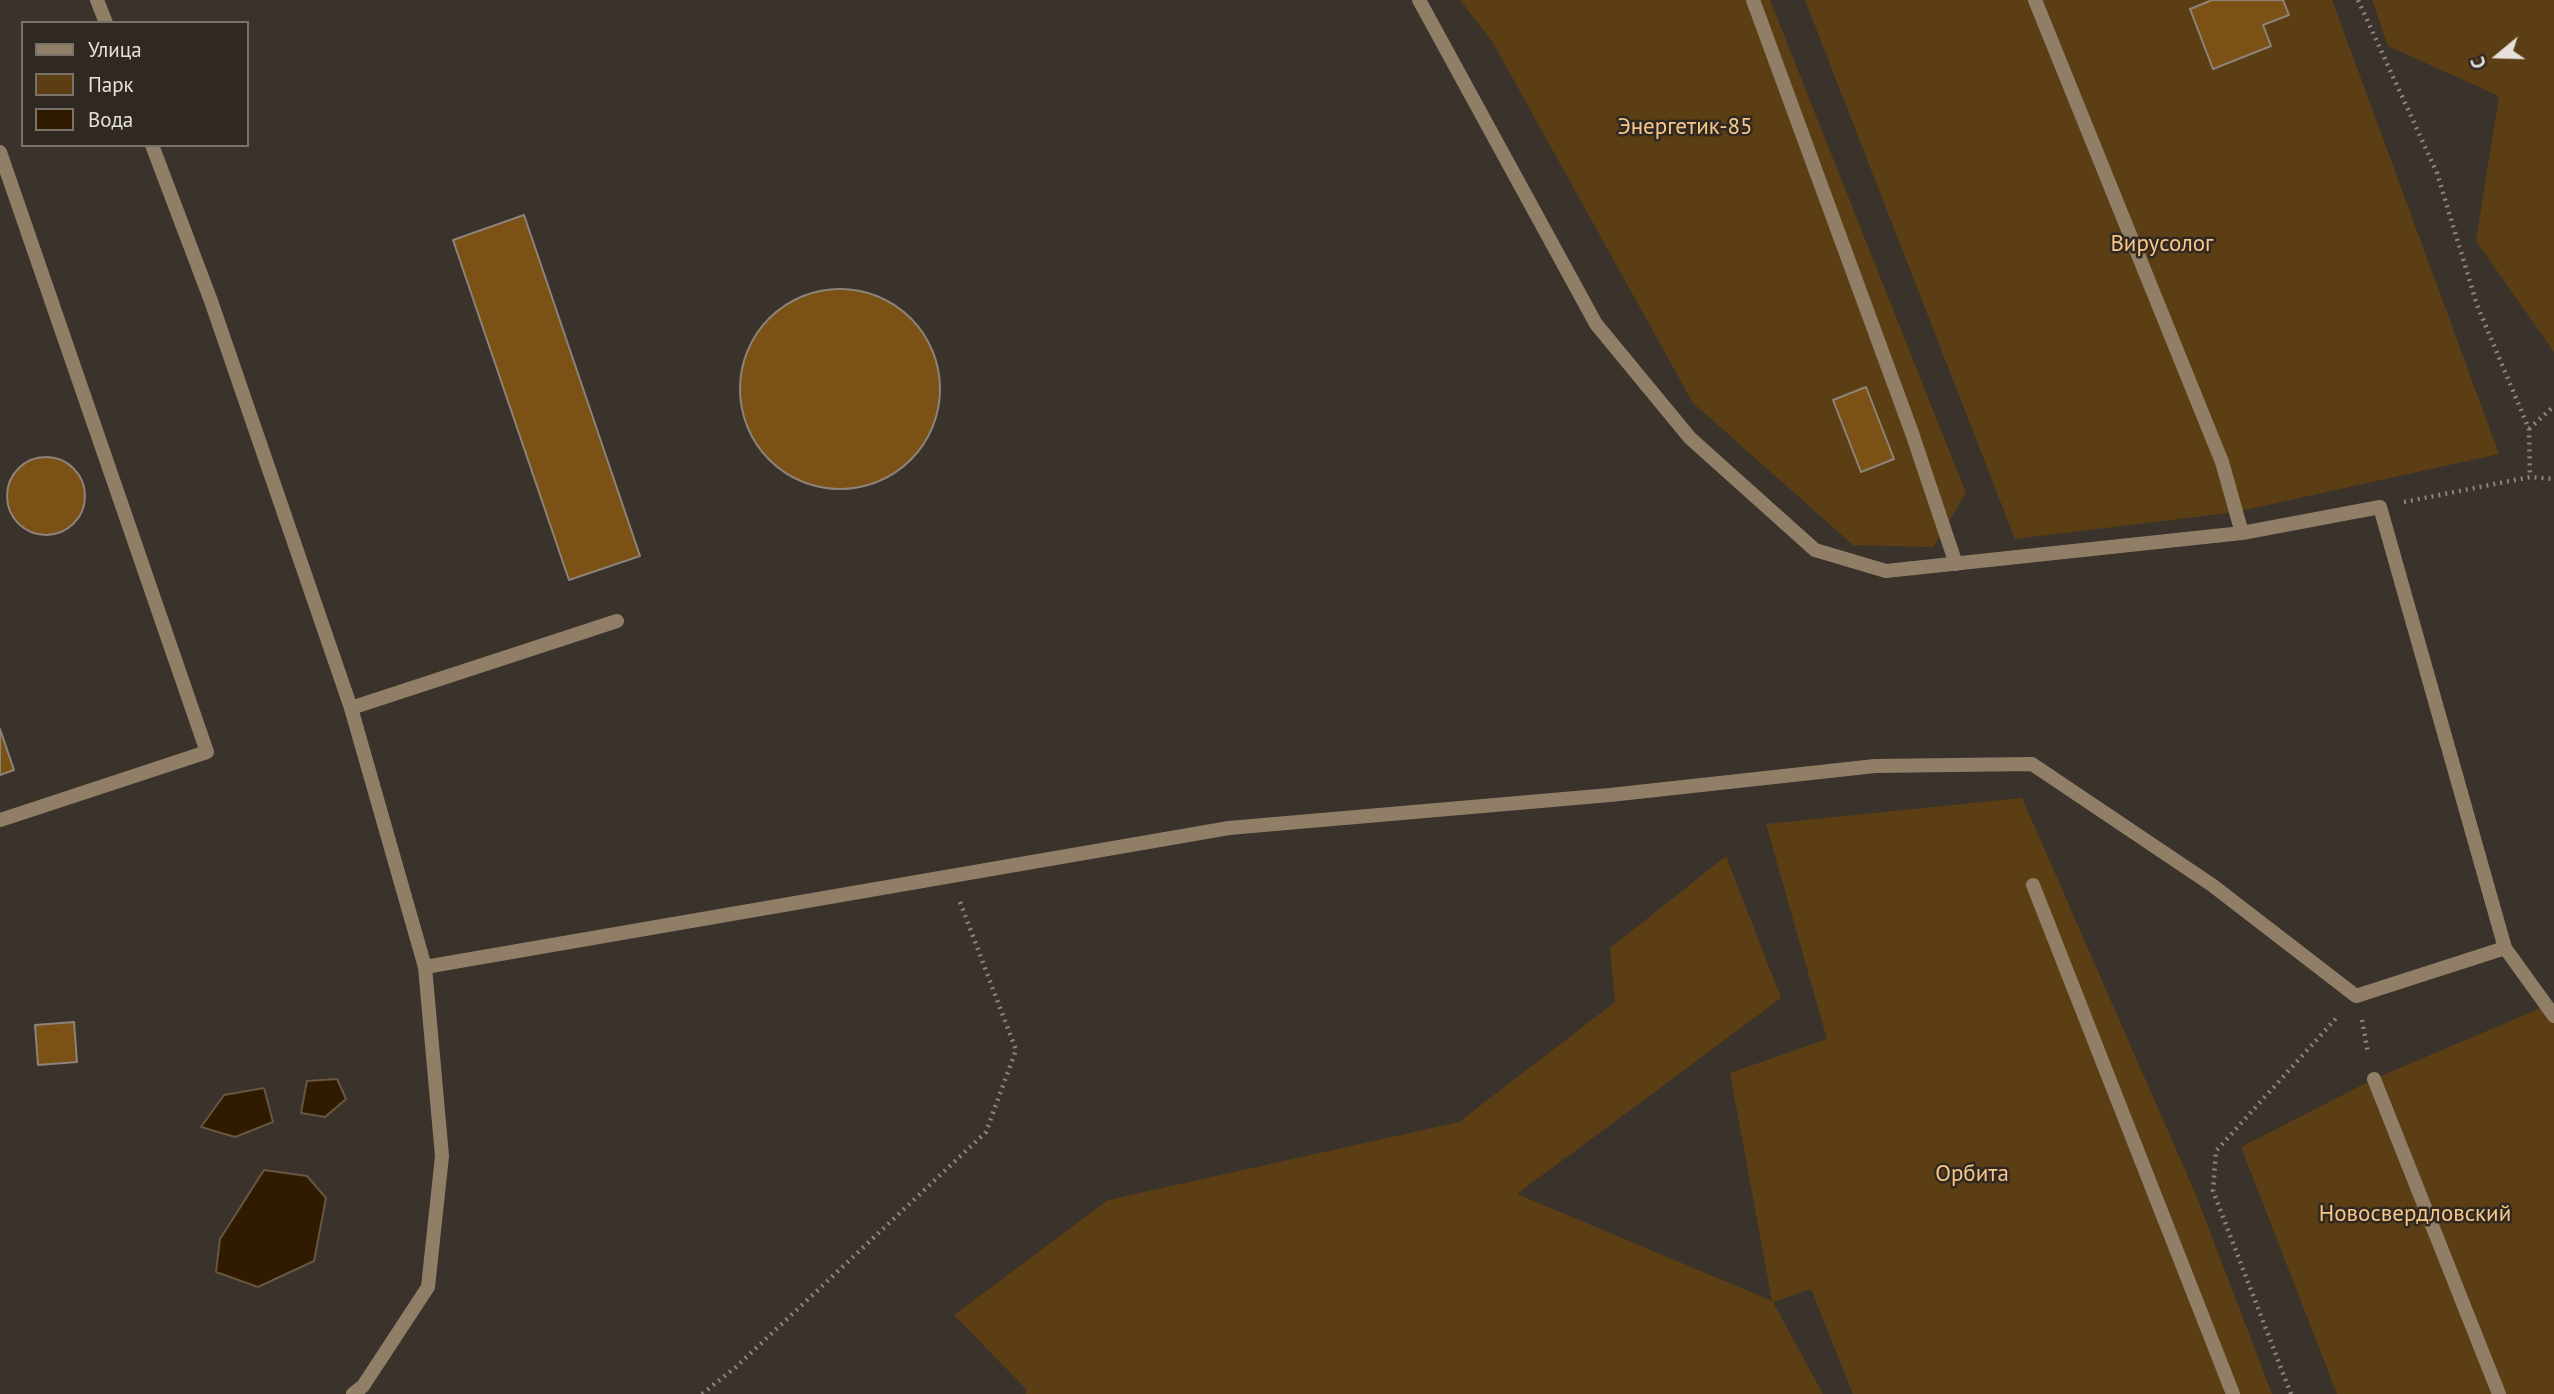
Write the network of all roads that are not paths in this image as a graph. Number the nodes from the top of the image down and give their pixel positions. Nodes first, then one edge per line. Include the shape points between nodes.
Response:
1 (97, 0) edge
2 (1419, 0) edge
3 (1753, 0) edge
4 (2035, 0) edge
5 (105, 21) edge
6 (153, 147) edge
7 (0, 152) edge
8 (2242, 533) junction
9 (1956, 564) junction
10 (617, 621) dead end
11 (351, 708) junction
12 (0, 820) edge
13 (2033, 885) dead end
14 (2505, 948) junction
15 (425, 967) junction
16 (2554, 1016) edge
17 (2374, 1079) road end
18 (353, 1394) edge
19 (2234, 1394) edge
20 (2499, 1394) edge

1 - 5 street
2 - 9 street via 1596,324 1689,438 1815,550 1886,571
3 - 9 street
4 - 8 street via 2222,462
6 - 11 street via 211,301
7 - 12 street via 207,752
8 - 9 street
8 - 14 street via 2379,507
10 - 11 street
11 - 15 street
13 - 19 street
14 - 15 street via 2356,996 2212,885 2032,764 1875,766 1610,795 1229,828
14 - 16 street
15 - 18 street via 442,1156 428,1287 363,1386
17 - 20 street

